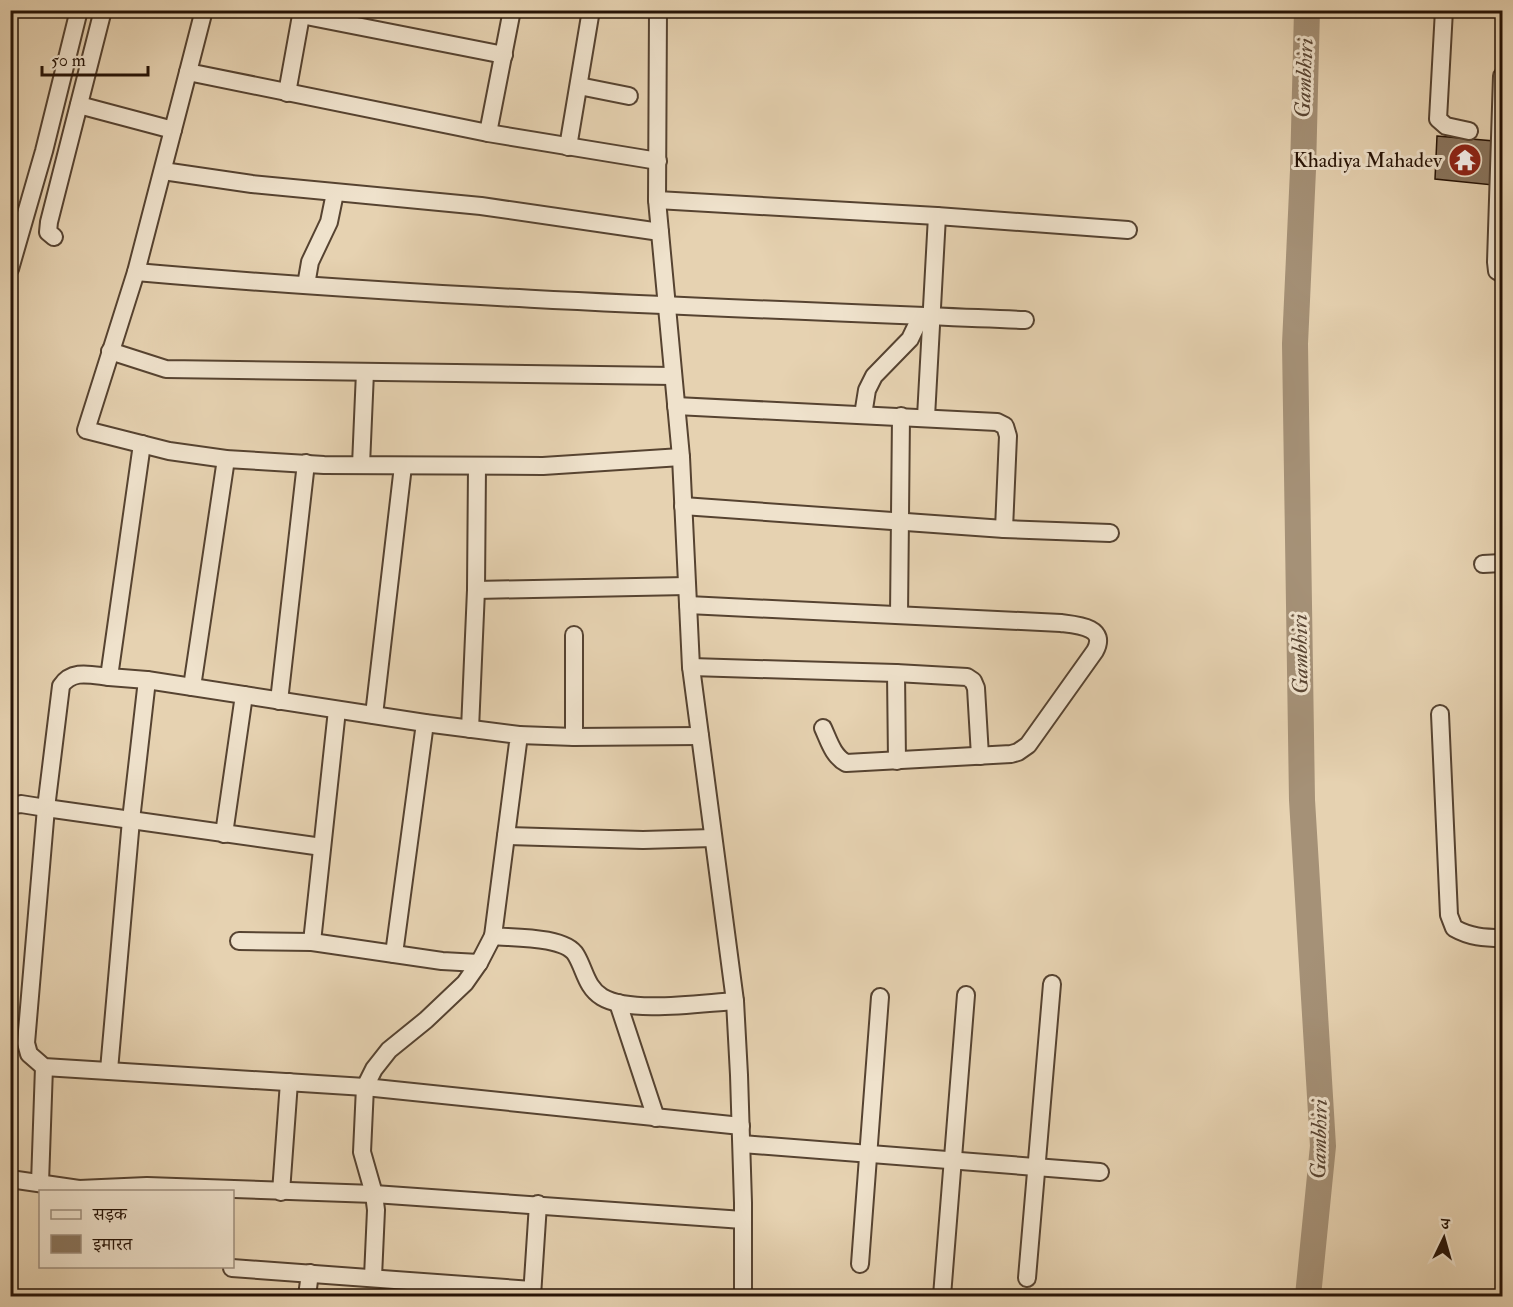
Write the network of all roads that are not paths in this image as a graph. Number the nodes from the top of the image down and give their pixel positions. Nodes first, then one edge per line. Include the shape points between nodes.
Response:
1 (79, 10) edge
2 (103, 10) edge
3 (204, 10) edge
4 (512, 10) edge
5 (591, 10) edge
6 (658, 10) edge
7 (1444, 10) edge
8 (302, 13) edge
9 (504, 56) junction
10 (188, 72) junction
11 (1503, 75) edge
12 (579, 86) junction
13 (287, 93) junction
14 (628, 96) dead end
15 (79, 105) junction
16 (173, 130) junction
17 (1469, 131) dead end
18 (488, 133) junction
19 (568, 147) junction
20 (658, 161) junction
21 (1500, 168) edge
22 (163, 171) junction
23 (335, 193) junction
24 (657, 200) junction
25 (937, 216) junction
26 (1128, 230) dead end
27 (660, 232) junction
28 (54, 237) dead end
29 (10, 270) edge
30 (136, 272) junction
31 (1503, 274) edge
32 (306, 285) junction
33 (667, 305) junction
34 (926, 316) junction
35 (1025, 320) dead end
36 (110, 351) junction
37 (365, 372) junction
38 (673, 376) junction
39 (676, 406) junction
40 (863, 415) junction
41 (901, 416) junction
42 (926, 417) junction
43 (142, 444) junction
44 (681, 457) junction
45 (226, 459) junction
46 (306, 463) junction
47 (361, 465) junction
48 (403, 466) junction
49 (477, 466) junction
50 (683, 506) junction
51 (900, 521) junction
52 (1004, 529) junction
53 (1110, 533) dead end
54 (1503, 563) edge
55 (1483, 564) dead end
56 (687, 586) junction
57 (476, 590) junction
58 (688, 604) junction
59 (899, 615) junction
60 (574, 635) dead end
61 (691, 667) junction
62 (896, 672) junction
63 (109, 676) junction
64 (147, 680) junction
65 (192, 687) junction
66 (244, 695) junction
67 (279, 701) junction
68 (337, 710) junction
69 (1440, 714) dead end
70 (374, 715) junction
71 (425, 723) junction
72 (823, 728) dead end
73 (470, 729) junction
74 (519, 735) junction
75 (700, 736) junction
76 (574, 737) junction
77 (980, 756) junction
78 (897, 760) junction
79 (10, 806) edge
80 (46, 808) junction
81 (131, 820) junction
82 (224, 834) junction
83 (506, 836) junction
84 (713, 838) junction
85 (322, 848) junction
86 (493, 936) junction
87 (1503, 938) edge
88 (239, 940) dead end
89 (312, 942) junction
90 (394, 954) junction
91 (479, 963) junction
92 (1052, 984) dead end
93 (966, 995) dead end
94 (880, 997) dead end
95 (735, 1001) junction
96 (618, 1004) junction
97 (44, 1067) junction
98 (109, 1070) junction
99 (289, 1082) junction
100 (365, 1087) junction
101 (656, 1118) junction
102 (741, 1126) junction
103 (742, 1144) junction
104 (868, 1154) junction
105 (954, 1160) junction
106 (1036, 1167) junction
107 (1100, 1172) dead end
108 (10, 1179) edge
109 (40, 1183) junction
110 (281, 1192) junction
111 (374, 1194) junction
112 (538, 1204) junction
113 (743, 1220) junction
114 (860, 1264) dead end
115 (232, 1268) edge
116 (309, 1273) junction
117 (374, 1277) junction
118 (1027, 1278) dead end
119 (532, 1293) edge
120 (307, 1296) edge
121 (743, 1296) edge
122 (942, 1296) edge

1 - 29 street
2 - 15 street
3 - 10 street
4 - 9 street
5 - 12 street
6 - 20 street
7 - 17 street via 1438,119 1446,126
8 - 9 street
8 - 13 street
9 - 18 street
10 - 13 street
10 - 16 street
11 - 21 street
12 - 14 street
12 - 19 street
13 - 18 street
15 - 16 street
15 - 28 street via 48,222 48,232
16 - 22 street
18 - 19 street
19 - 20 street
20 - 24 street
21 - 31 street via 1496,262 1497,271
22 - 23 street
22 - 30 street
23 - 27 street via 481,206
23 - 32 street via 329,222 310,262
24 - 25 street
24 - 27 street
25 - 26 street
25 - 34 street
27 - 33 street
30 - 32 street
30 - 36 street
32 - 33 street
33 - 34 street
33 - 38 street
34 - 35 street
34 - 40 street via 874,376
34 - 42 street
36 - 37 street via 166,369
36 - 43 street via 86,430
37 - 38 street
37 - 47 street
38 - 39 street
39 - 40 street
39 - 44 street
40 - 41 street
41 - 42 street
41 - 51 street
42 - 52 street via 997,422 1005,426 1009,452
43 - 45 street
43 - 63 street
44 - 49 street
44 - 50 street
45 - 46 street
45 - 65 street
46 - 47 street
46 - 67 street
47 - 48 street
48 - 49 street
48 - 70 street
49 - 57 street
50 - 51 street
50 - 56 street
51 - 52 street
51 - 59 street
52 - 53 street
54 - 55 street
56 - 57 street
56 - 58 street
57 - 73 street
58 - 59 street
58 - 61 street
59 - 77 street via 1061,623 1084,626 1098,637 1095,651 1028,745 1011,754
60 - 76 street
61 - 62 street
61 - 75 street
62 - 77 street via 957,675 973,681 978,698
62 - 78 street
63 - 64 street
63 - 80 street via 71,675 61,686
64 - 65 street
64 - 81 street
65 - 66 street
66 - 67 street
66 - 82 street
67 - 68 street
68 - 70 street
68 - 85 street
69 - 87 street via 1449,915 1454,928 1465,934
70 - 71 street
71 - 73 street
71 - 90 street
72 - 78 street via 840,760
73 - 74 street
74 - 76 street
74 - 83 street
75 - 76 street
75 - 84 street
77 - 78 street
79 - 80 street
80 - 81 street
80 - 97 street via 26,1043 28,1054
81 - 82 street
81 - 98 street
82 - 85 street
83 - 84 street
83 - 86 street
84 - 95 street
85 - 89 street
86 - 91 street
86 - 96 street via 565,945 575,952 590,987 602,998
88 - 89 street
89 - 90 street
90 - 91 street
91 - 100 street via 450,998 389,1050
92 - 106 street
93 - 105 street
94 - 104 street
95 - 96 street
95 - 102 street
96 - 101 street
97 - 98 street
97 - 109 street
98 - 99 street
99 - 100 street
99 - 110 street
100 - 101 street
100 - 111 street via 362,1152
101 - 102 street
102 - 103 street
103 - 104 street
103 - 113 street
104 - 105 street
104 - 114 street
105 - 106 street
105 - 122 street
106 - 107 street
106 - 118 street
108 - 109 street
109 - 110 street via 79,1189 147,1186
110 - 111 street
111 - 112 street
111 - 117 street
112 - 113 street
112 - 119 street
113 - 121 street
115 - 116 street
116 - 117 street
116 - 120 street
117 - 119 street

